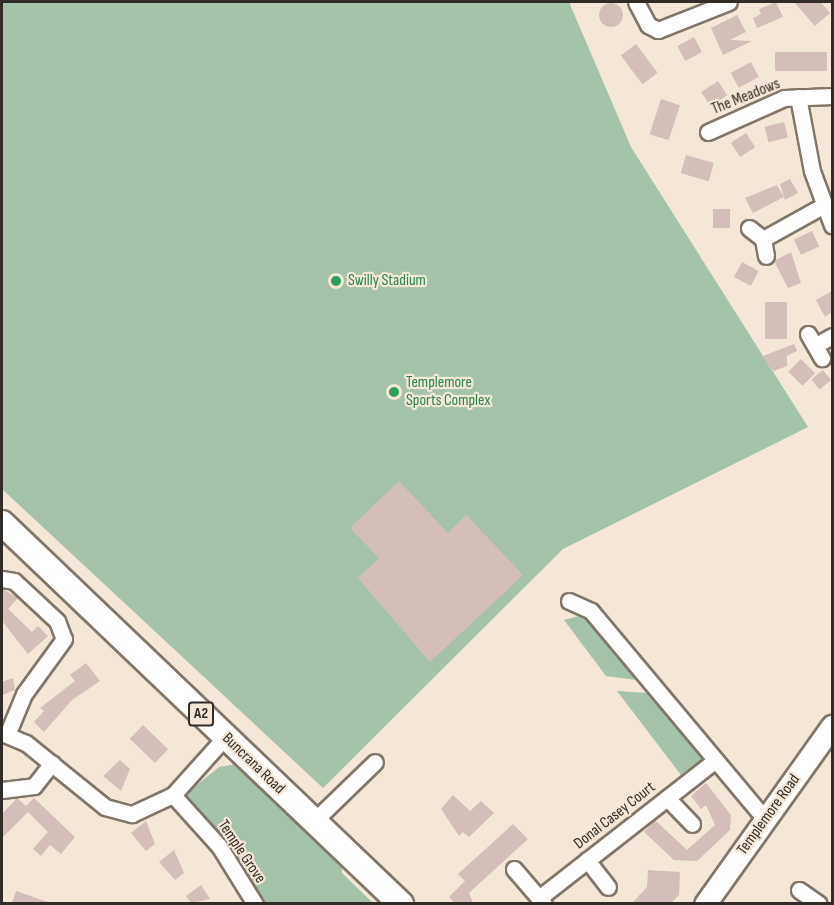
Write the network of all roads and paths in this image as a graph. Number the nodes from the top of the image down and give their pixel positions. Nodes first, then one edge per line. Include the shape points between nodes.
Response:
1 (636, 2) edge
2 (729, 2) edge
3 (832, 96) edge
4 (798, 97) junction
5 (708, 132) dead end
6 (824, 205) junction
7 (832, 225) edge
8 (749, 228) dead end
9 (763, 239) junction
10 (766, 256) dead end
11 (832, 336) edge
12 (815, 346) dead end
13 (2, 523) edge
14 (2, 579) edge
15 (569, 602) dead end
16 (832, 726) edge
17 (4, 734) edge
18 (225, 737) junction
19 (375, 762) dead end
20 (712, 762) junction
21 (52, 763) junction
22 (2, 790) edge
23 (173, 795) junction
24 (667, 798) junction
25 (765, 819) junction
26 (313, 822) junction
27 (692, 824) dead end
28 (587, 861) junction
29 (514, 870) dead end
30 (608, 887) dead end
31 (542, 901) edge
32 (255, 903) edge
33 (401, 903) edge
34 (705, 903) edge

1 - 2 street via 648,25 658,30
3 - 4 street, The Meadows
4 - 5 street, The Meadows
4 - 6 street, The Meadows
6 - 7 street, The Meadows
6 - 9 street
8 - 9 street
9 - 10 street
11 - 12 street
13 - 18 highway, Buncrana Road / A2
14 - 17 street via 14,582 57,621 64,639 24,694
15 - 20 street via 591,611
16 - 25 main road, Templemore Road
17 - 21 street
18 - 23 street
18 - 26 highway, Buncrana Road / A2
19 - 26 street
20 - 24 street, Donal Casey Court
20 - 25 street
21 - 22 street via 34,786
21 - 23 street via 105,807 132,814
23 - 32 street, Temple Grove via 219,846
24 - 27 street
24 - 28 street, Donal Casey Court
25 - 34 main road, Templemore Road
26 - 33 highway, Buncrana Road / A2
28 - 30 street
28 - 31 street, Donal Casey Court
29 - 31 street

